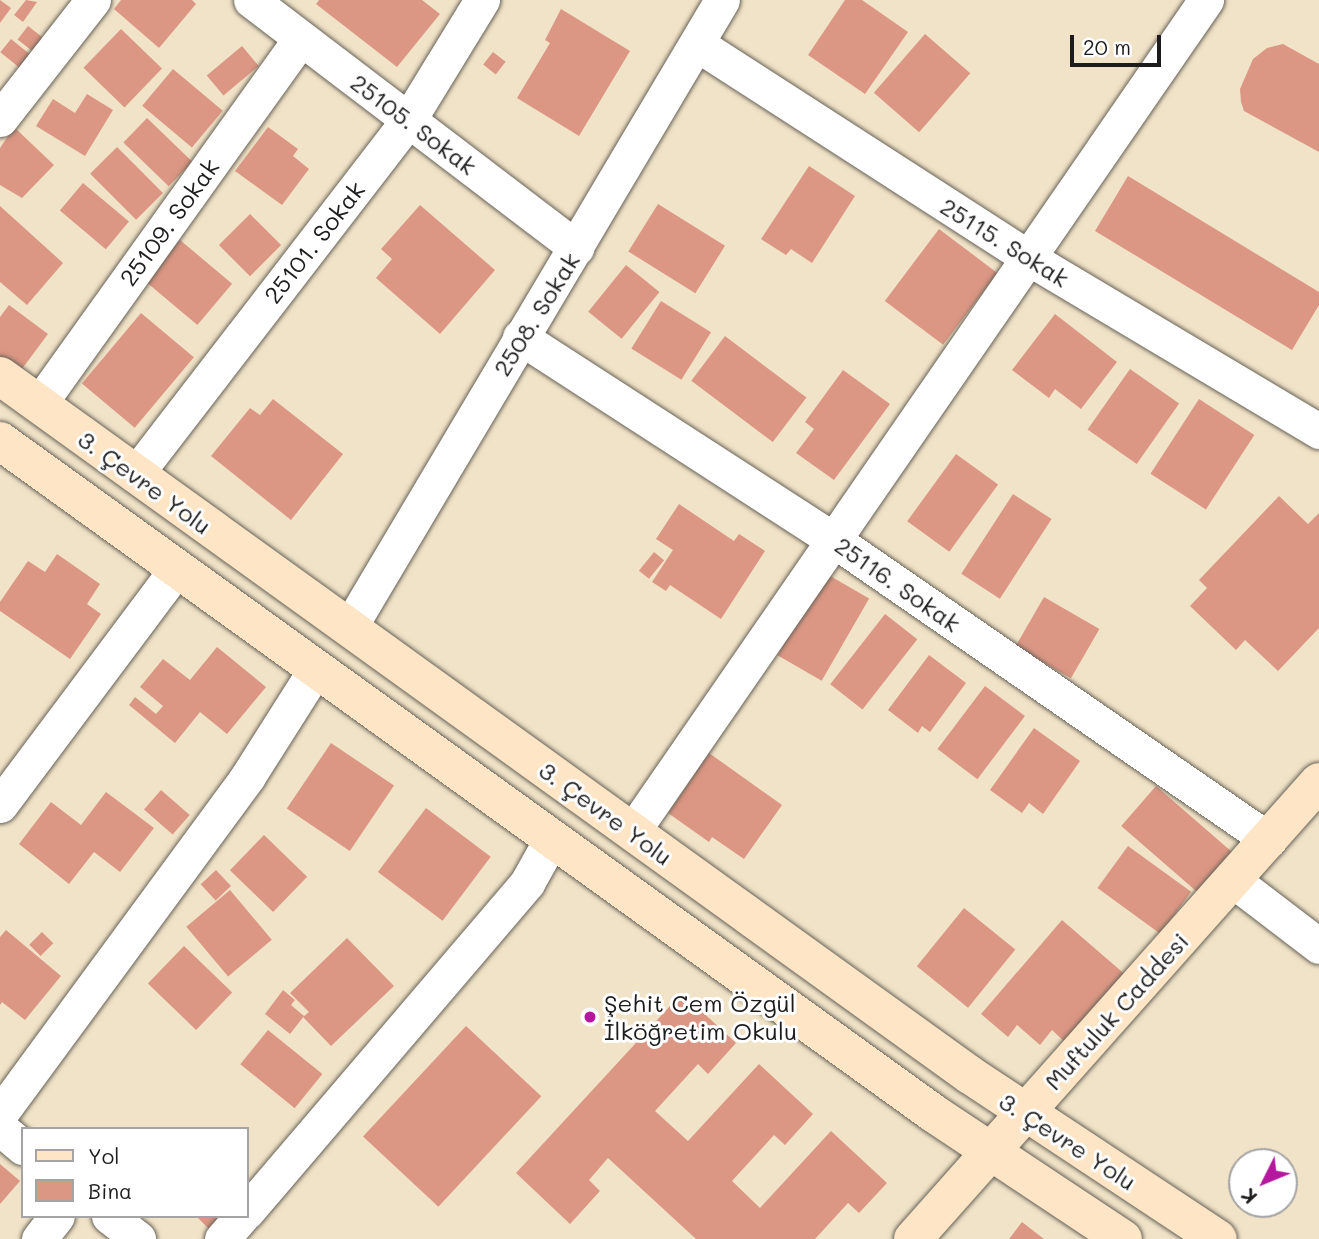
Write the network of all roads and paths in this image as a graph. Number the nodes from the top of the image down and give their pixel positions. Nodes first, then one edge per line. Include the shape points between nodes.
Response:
1 (93, 0) edge
2 (251, 0) edge
3 (482, 0) edge
4 (722, 0) edge
5 (1206, 0) edge
6 (300, 40) junction
7 (697, 44) junction
8 (0, 119) edge
9 (409, 119) junction
10 (576, 248) junction
11 (1027, 257) junction
12 (520, 337) junction
13 (0, 376) edge
14 (39, 404) junction
15 (1319, 431) edge
16 (0, 440) edge
17 (135, 475) junction
18 (831, 538) junction
19 (177, 568) junction
20 (349, 628) junction
21 (316, 668) junction
22 (1319, 782) edge
23 (0, 806) edge
24 (632, 832) junction
25 (551, 838) junction
26 (1269, 840) junction
27 (1234, 881) junction
28 (1319, 946) edge
29 (1024, 1112) junction
30 (0, 1114) edge
31 (0, 1128) edge
32 (21, 1145) edge
33 (989, 1152) junction
34 (248, 1210) edge
35 (55, 1218) edge
36 (112, 1218) edge
37 (240, 1218) edge
38 (39, 1239) edge
39 (138, 1239) edge
40 (222, 1239) edge
41 (912, 1239) edge
42 (1123, 1239) edge
43 (1218, 1239) edge

1 - 8 street
2 - 6 street, 25105. Sokak
3 - 9 street, 25101. Sokak
4 - 7 street, 2508. Sokak
5 - 11 street
6 - 9 street, 25105. Sokak
6 - 14 street, 25109. Sokak
7 - 10 street, 2508. Sokak
7 - 11 street, 25115. Sokak
9 - 10 street, 25105. Sokak
9 - 17 street, 25101. Sokak
10 - 12 street, 2508. Sokak
11 - 15 street, 25115. Sokak
11 - 18 street
12 - 18 street, 25116. Sokak
12 - 20 street, 2508. Sokak
13 - 14 main road, 3. Çevre Yolu
14 - 17 main road, 3. Çevre Yolu
16 - 19 main road, 3. Çevre Yolu
17 - 20 main road, 3. Çevre Yolu
18 - 24 street
18 - 26 street, 25116. Sokak
19 - 21 main road, 3. Çevre Yolu
19 - 23 street
20 - 24 main road, 3. Çevre Yolu
21 - 25 main road, 3. Çevre Yolu
21 - 30 street via 248,776
22 - 26 main road, Muftuluk Caddesi
24 - 29 main road, 3. Çevre Yolu
25 - 33 main road, 3. Çevre Yolu
25 - 34 street via 527,883
26 - 27 main road, Muftuluk Caddesi
27 - 28 street
27 - 29 main road, Muftuluk Caddesi
29 - 33 main road, Muftuluk Caddesi
29 - 43 main road, 3. Çevre Yolu
31 - 32 street
33 - 41 main road, Muftuluk Caddesi
33 - 42 main road, 3. Çevre Yolu
35 - 38 street
36 - 39 street
37 - 40 street

